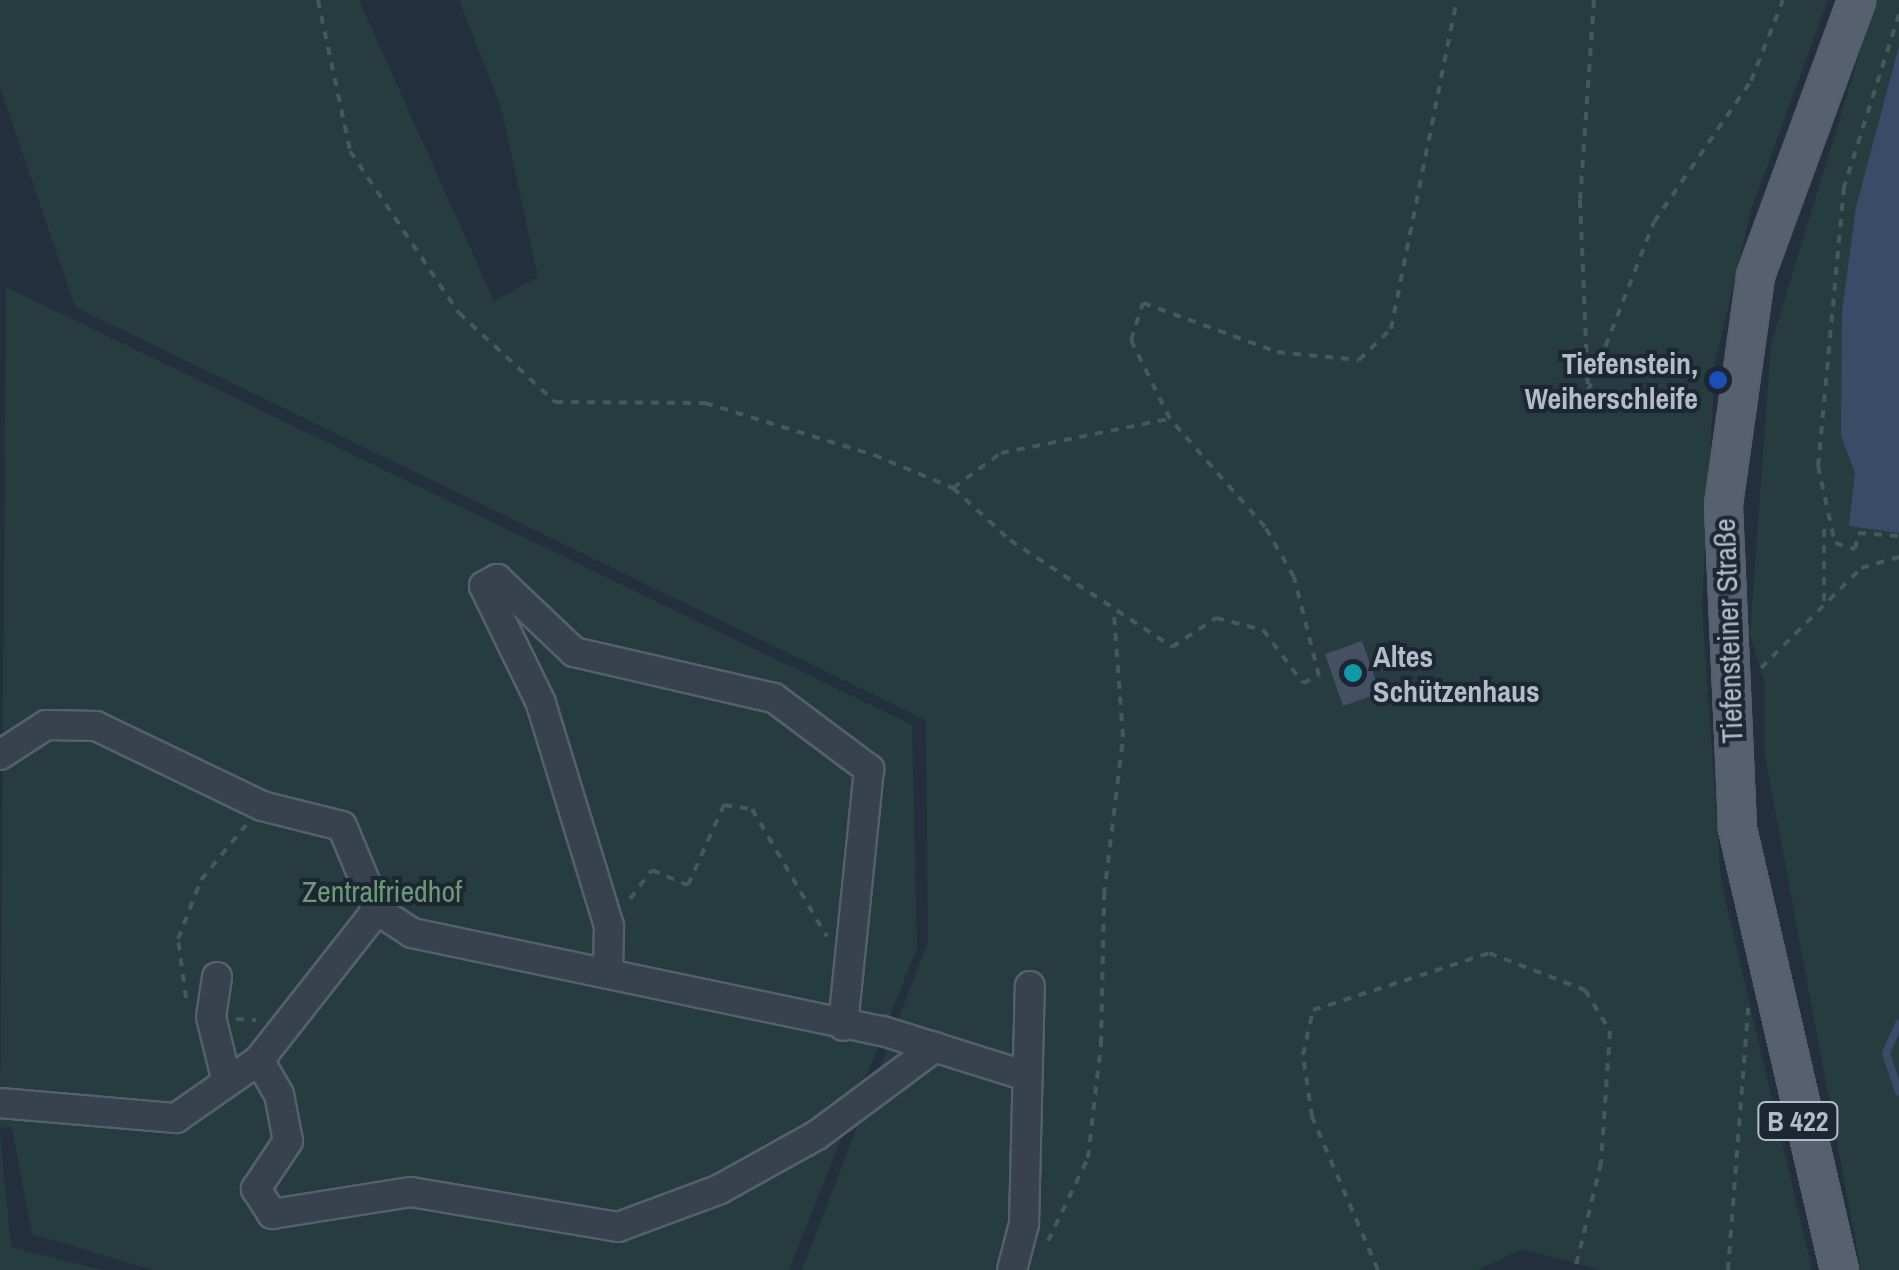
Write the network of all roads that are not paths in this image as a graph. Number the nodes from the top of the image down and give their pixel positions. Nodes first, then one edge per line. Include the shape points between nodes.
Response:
1 (1856, 0) edge
2 (0, 755) edge
3 (377, 910) junction
4 (608, 972) junction
5 (216, 978) dead end
6 (1030, 986) dead end
7 (844, 1026) junction
8 (934, 1047) junction
9 (260, 1060) junction
10 (1028, 1076) junction
11 (227, 1082) junction
12 (0, 1103) edge
13 (1012, 1270) edge
14 (1839, 1270) edge

1 - 14 main road, Tiefensteiner Straße / B 422 via 1755,276 1731,400 1722,504 1737,827 1763,971
2 - 3 street via 46,725 96,726 262,806 342,826
3 - 4 street via 412,933
3 - 9 street
4 - 7 street
4 - 7 street via 610,926 541,703 484,586 497,579 574,652 774,698 869,769
5 - 11 street via 212,1016
6 - 10 street
7 - 8 street
8 - 9 street via 817,1135 720,1189 618,1227 412,1192 272,1214 256,1188 288,1141 279,1094
8 - 10 street
9 - 11 street
10 - 13 street via 1024,1224
11 - 12 street via 176,1118

